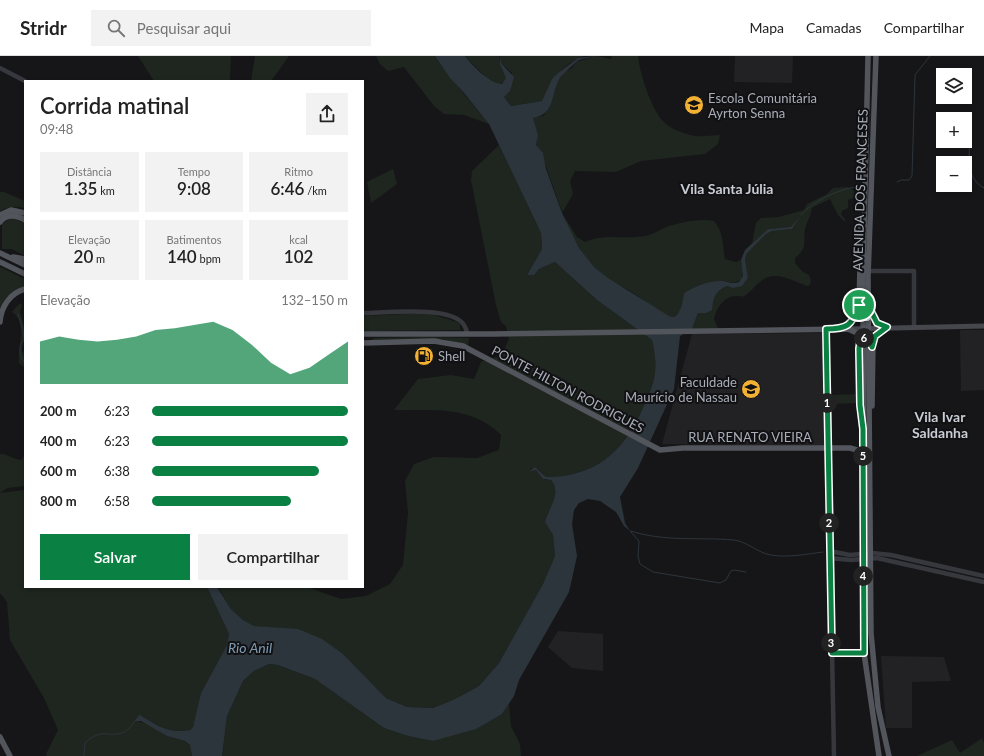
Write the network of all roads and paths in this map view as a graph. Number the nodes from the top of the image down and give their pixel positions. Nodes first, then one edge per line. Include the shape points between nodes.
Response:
1 (868, 56) edge
2 (876, 56) edge
3 (0, 68) edge
4 (24, 80) edge
5 (865, 185) junction
6 (871, 193) junction
7 (24, 213) edge
8 (0, 214) edge
9 (24, 220) edge
10 (0, 222) edge
11 (867, 223) junction
12 (1, 254) edge
13 (24, 259) edge
14 (0, 262) edge
15 (24, 265) edge
16 (872, 271) junction
17 (24, 274) edge
18 (24, 290) edge
19 (859, 305) junction
20 (871, 311) junction
21 (364, 313) edge
22 (0, 322) edge
23 (984, 326) edge
24 (887, 327) junction
25 (914, 327) junction
26 (826, 329) junction
27 (840, 329) junction
28 (848, 329) junction
29 (365, 334) edge
30 (467, 334) junction
31 (868, 338) junction
32 (364, 342) edge
33 (872, 347) junction
34 (866, 396) junction
35 (863, 429) junction
36 (656, 448) joint
37 (870, 448) junction
38 (828, 449) junction
39 (863, 459) junction
40 (829, 551) junction
41 (829, 558) junction
42 (922, 562) junction
43 (912, 566) junction
44 (984, 576) edge
45 (984, 582) edge
46 (832, 653) junction
47 (864, 653) junction
48 (0, 737) edge
49 (10, 756) edge
50 (834, 756) edge
51 (879, 756) edge
52 (890, 756) edge

1 - 5 main road, AVENIDA DOS FRANCESES
2 - 6 main road, AVENIDA DOS FRANCESES
3 - 4 street
5 - 11 main road, AVENIDA DOS FRANCESES
5 - 19 main road via 860,227
6 - 11 main road, AVENIDA DOS FRANCESES
6 - 16 main road
7 - 8 main road via 11,210
9 - 10 main road via 12,215
11 - 34 main road, AVENIDA DOS FRANCESES
12 - 13 main road
12 - 15 main road
14 - 17 main road
16 - 20 main road
16 - 25 street via 914,271
18 - 22 main road via 13,295 5,304
19 - 20 main road via 862,317 868,316
19 - 27 main road via 852,322
20 - 24 main road via 877,323
21 - 30 street via 437,313 460,321 465,326
23 - 25 main road
24 - 25 main road
24 - 28 main road
24 - 33 main road via 875,336
26 - 27 main road
26 - 30 main road
26 - 38 street
27 - 28 main road
28 - 31 main road
29 - 30 main road
31 - 33 main road
31 - 35 main road via 861,340 859,349
32 - 36 main road, PONTE HILTON RODRIGUES via 454,343
33 - 37 main road
34 - 35 main road, AVENIDA DOS FRANCESES
34 - 37 main road, AVENIDA DOS FRANCESES
35 - 39 main road, AVENIDA DOS FRANCESES
36 - 38 main road, RUA RENATO VIEIRA
37 - 52 main road, AVENIDA DOS FRANCESES via 871,633 880,718
38 - 39 main road, RUA RENATO VIEIRA via 854,449
38 - 40 street
39 - 47 main road, AVENIDA DOS FRANCESES
40 - 41 street
40 - 42 street via 855,555 884,554
41 - 43 street via 877,558
41 - 46 street
42 - 43 street via 912,562
42 - 44 street
43 - 45 street
46 - 47 street
46 - 50 street
47 - 51 main road, AVENIDA DOS FRANCESES
48 - 49 main road

